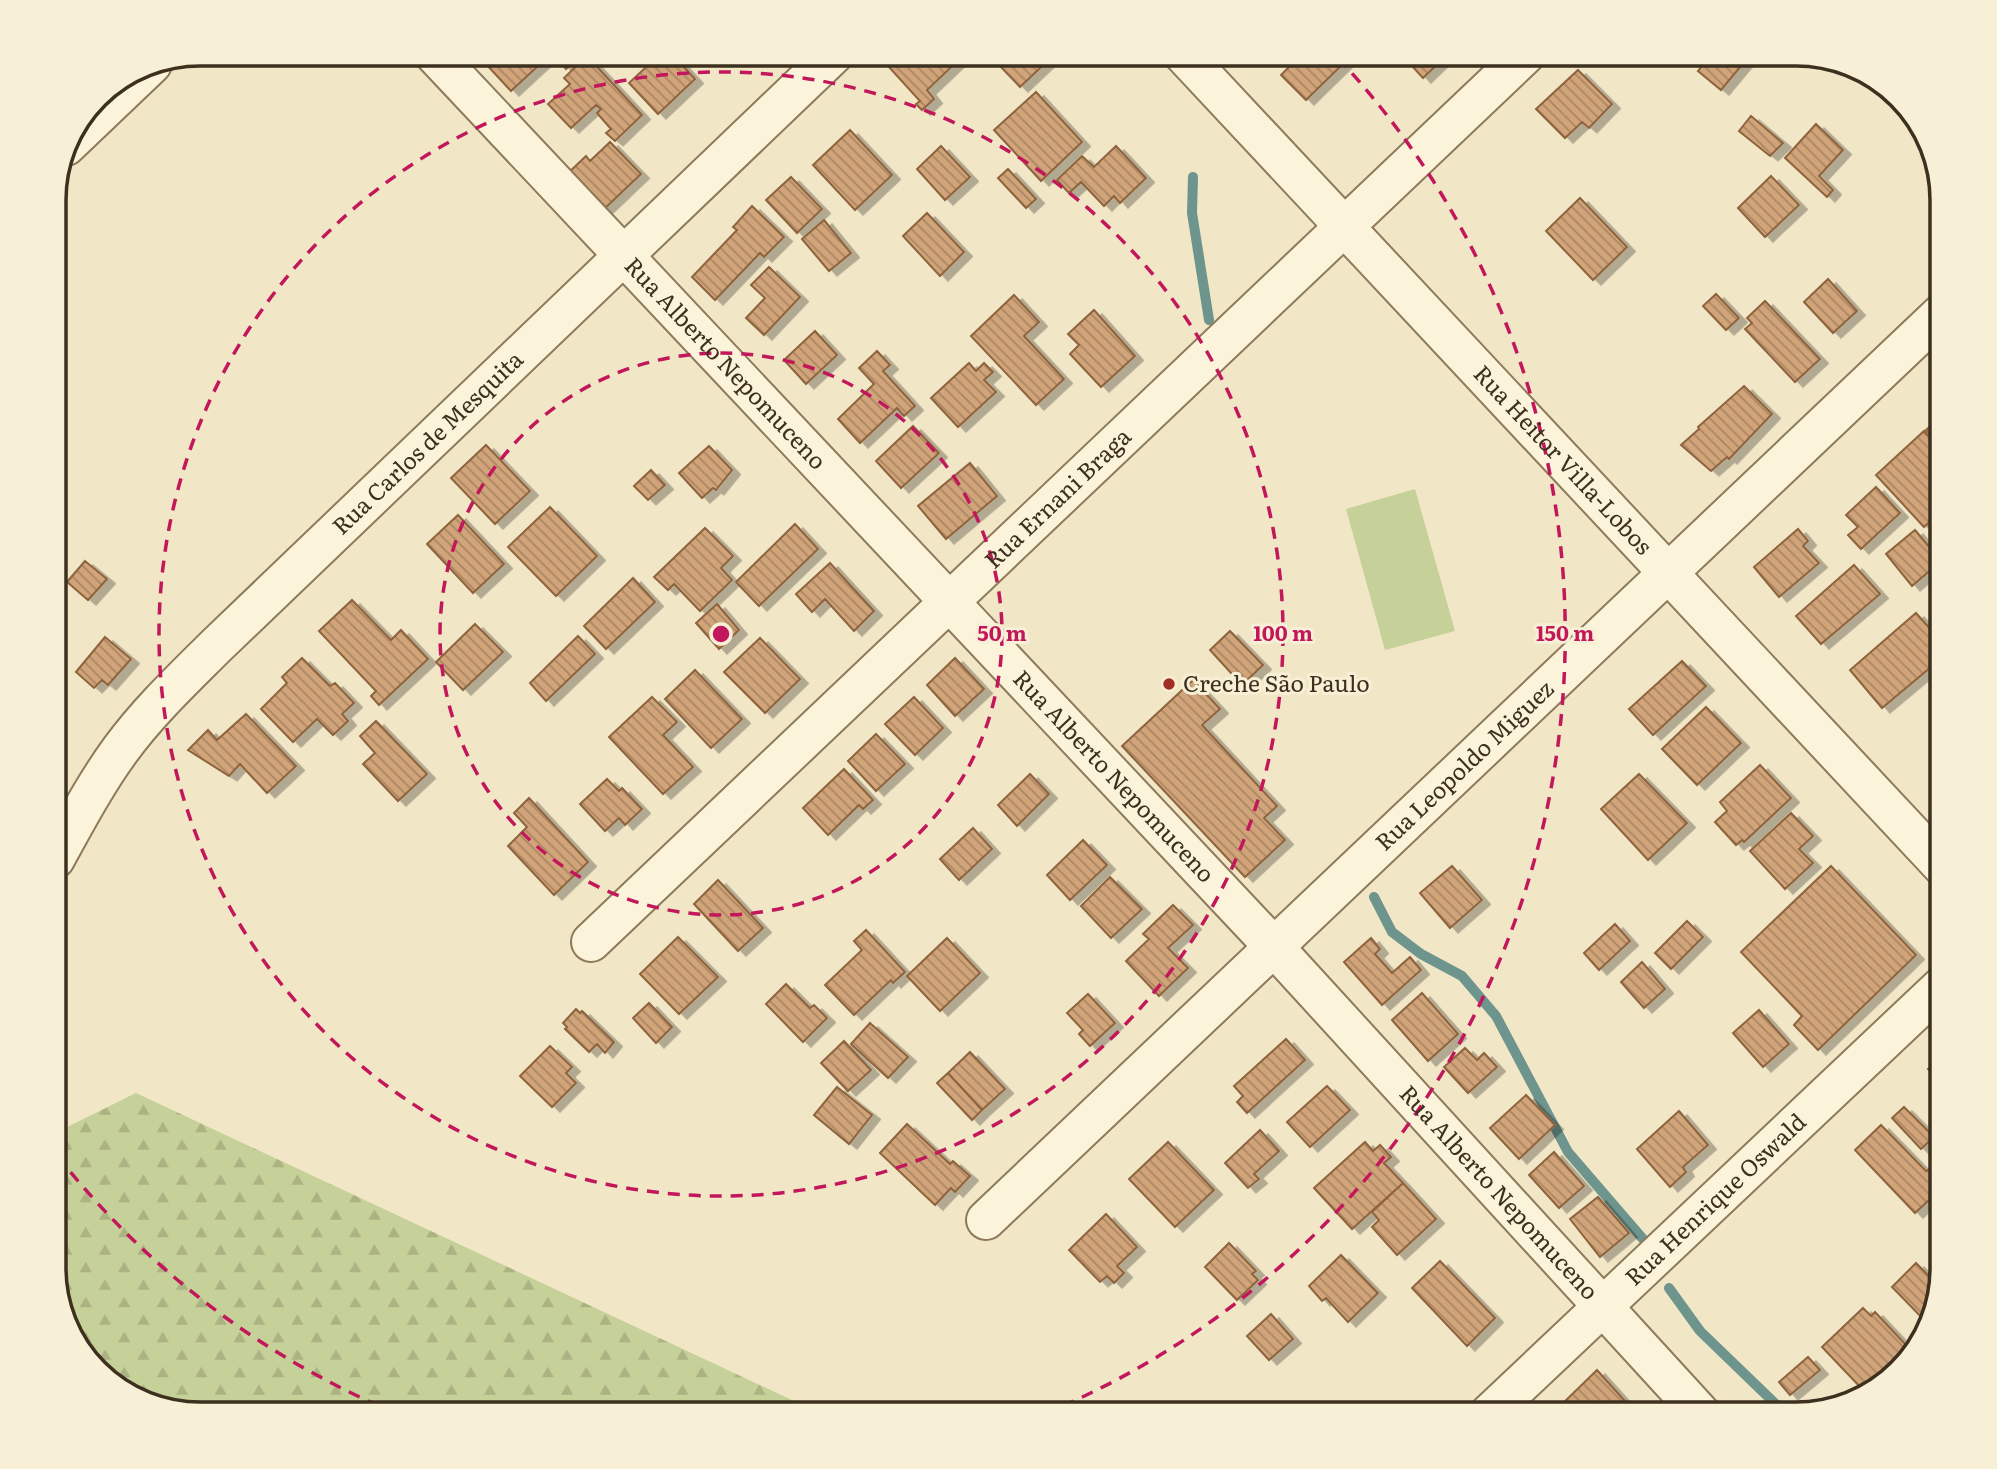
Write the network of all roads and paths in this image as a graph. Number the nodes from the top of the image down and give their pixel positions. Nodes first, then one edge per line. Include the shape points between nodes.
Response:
1 (445, 66) edge
2 (822, 66) edge
3 (1194, 66) edge
4 (1514, 66) edge
5 (125, 90) edge
6 (93, 120) edge
7 (1345, 227) junction
8 (624, 256) junction
9 (1930, 324) edge
10 (1668, 573) junction
11 (949, 602) junction
12 (67, 837) edge
13 (1930, 853) edge
14 (591, 942) dead end
15 (1274, 947) junction
16 (1930, 997) edge
17 (986, 1220) dead end
18 (1603, 1307) junction
19 (1502, 1402) edge
20 (1690, 1402) edge

1 - 8 street, Rua Alberto Nepomuceno
2 - 8 street, Rua Carlos de Mesquita
3 - 7 street, Rua Heitor Villa-Lobos
4 - 7 street, Rua Ernani Braga
5 - 6 street
7 - 10 street, Rua Heitor Villa-Lobos
7 - 11 street, Rua Ernani Braga
8 - 11 street, Rua Alberto Nepomuceno
8 - 12 street, Rua Carlos de Mesquita via 158,705 95,787
9 - 10 street, Rua Leopoldo Miguez
10 - 13 street, Rua Heitor Villa-Lobos
10 - 15 street, Rua Leopoldo Miguez
11 - 14 street, Rua Ernani Braga
11 - 15 street, Rua Alberto Nepomuceno
15 - 17 street, Rua Leopoldo Miguez
15 - 18 street, Rua Alberto Nepomuceno
16 - 18 street, Rua Henrique Oswald
18 - 19 street, Rua Henrique Oswald
18 - 20 street, Rua Alberto Nepomuceno

